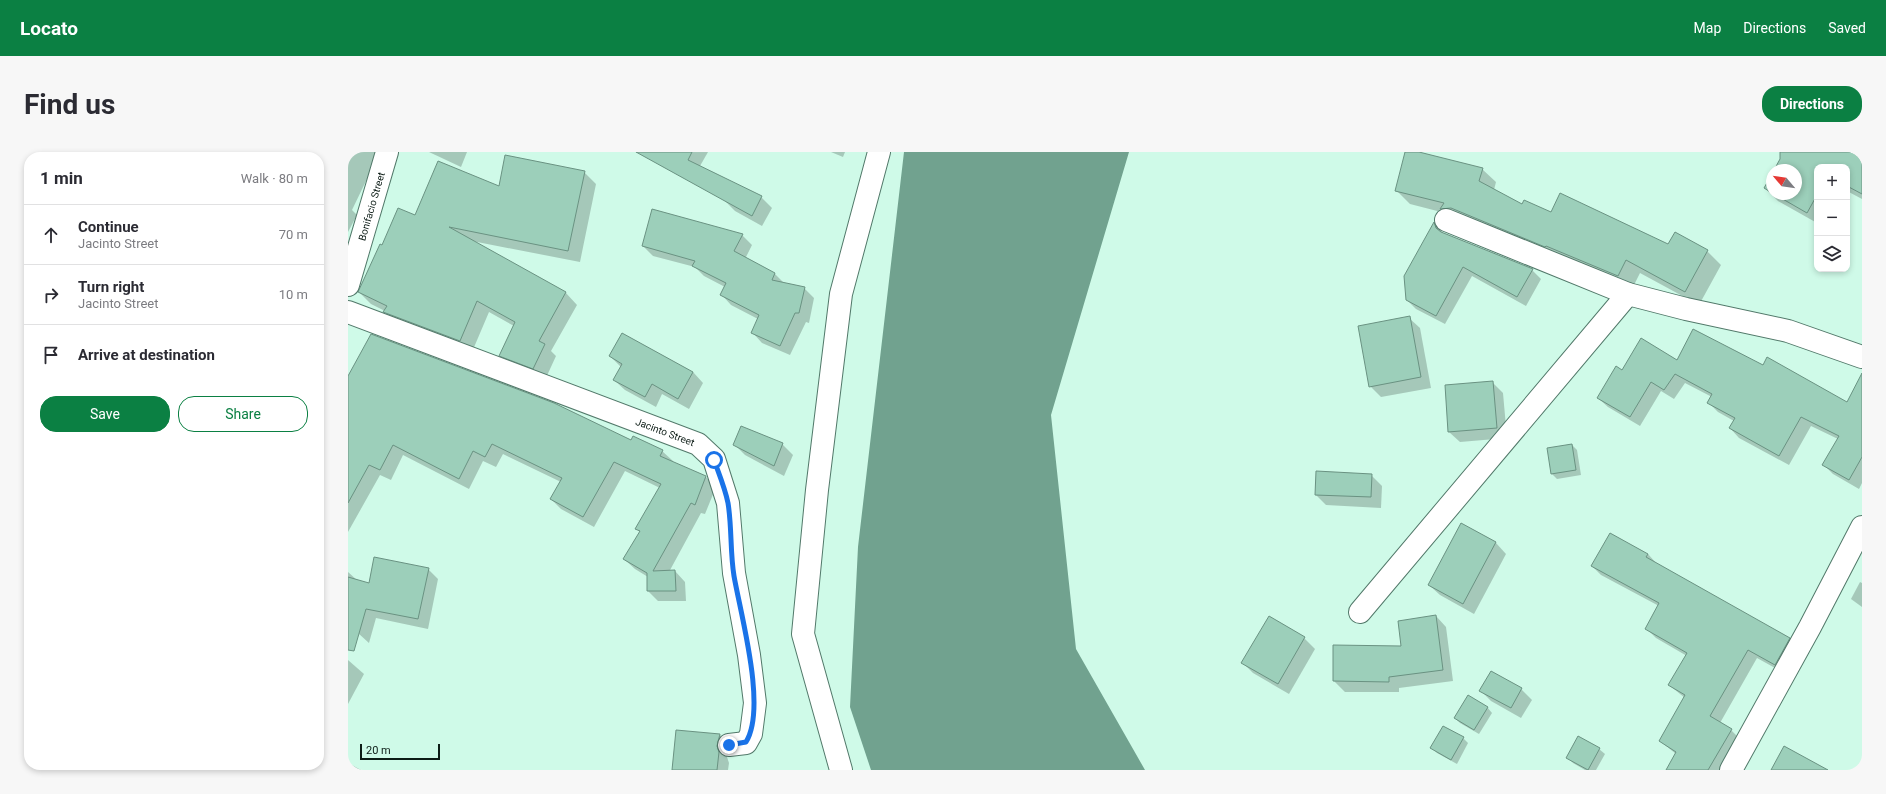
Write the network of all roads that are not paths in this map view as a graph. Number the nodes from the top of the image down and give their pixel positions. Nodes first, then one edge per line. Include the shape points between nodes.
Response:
1 (387, 152) edge
2 (879, 152) edge
3 (1446, 220) dead end
4 (348, 284) edge
5 (1628, 294) junction
6 (348, 312) edge
7 (1862, 358) edge
8 (1862, 527) edge
9 (1360, 612) dead end
10 (729, 745) dead end
11 (841, 770) edge
12 (1731, 770) edge

1 - 4 street, Bonifacio Street
2 - 11 street via 841,294 803,634
3 - 5 street
5 - 7 street via 1788,330
5 - 9 street
6 - 10 street, Jacinto Street via 698,444 714,460 728,503 734,573 755,703 751,734 746,742
8 - 12 street

